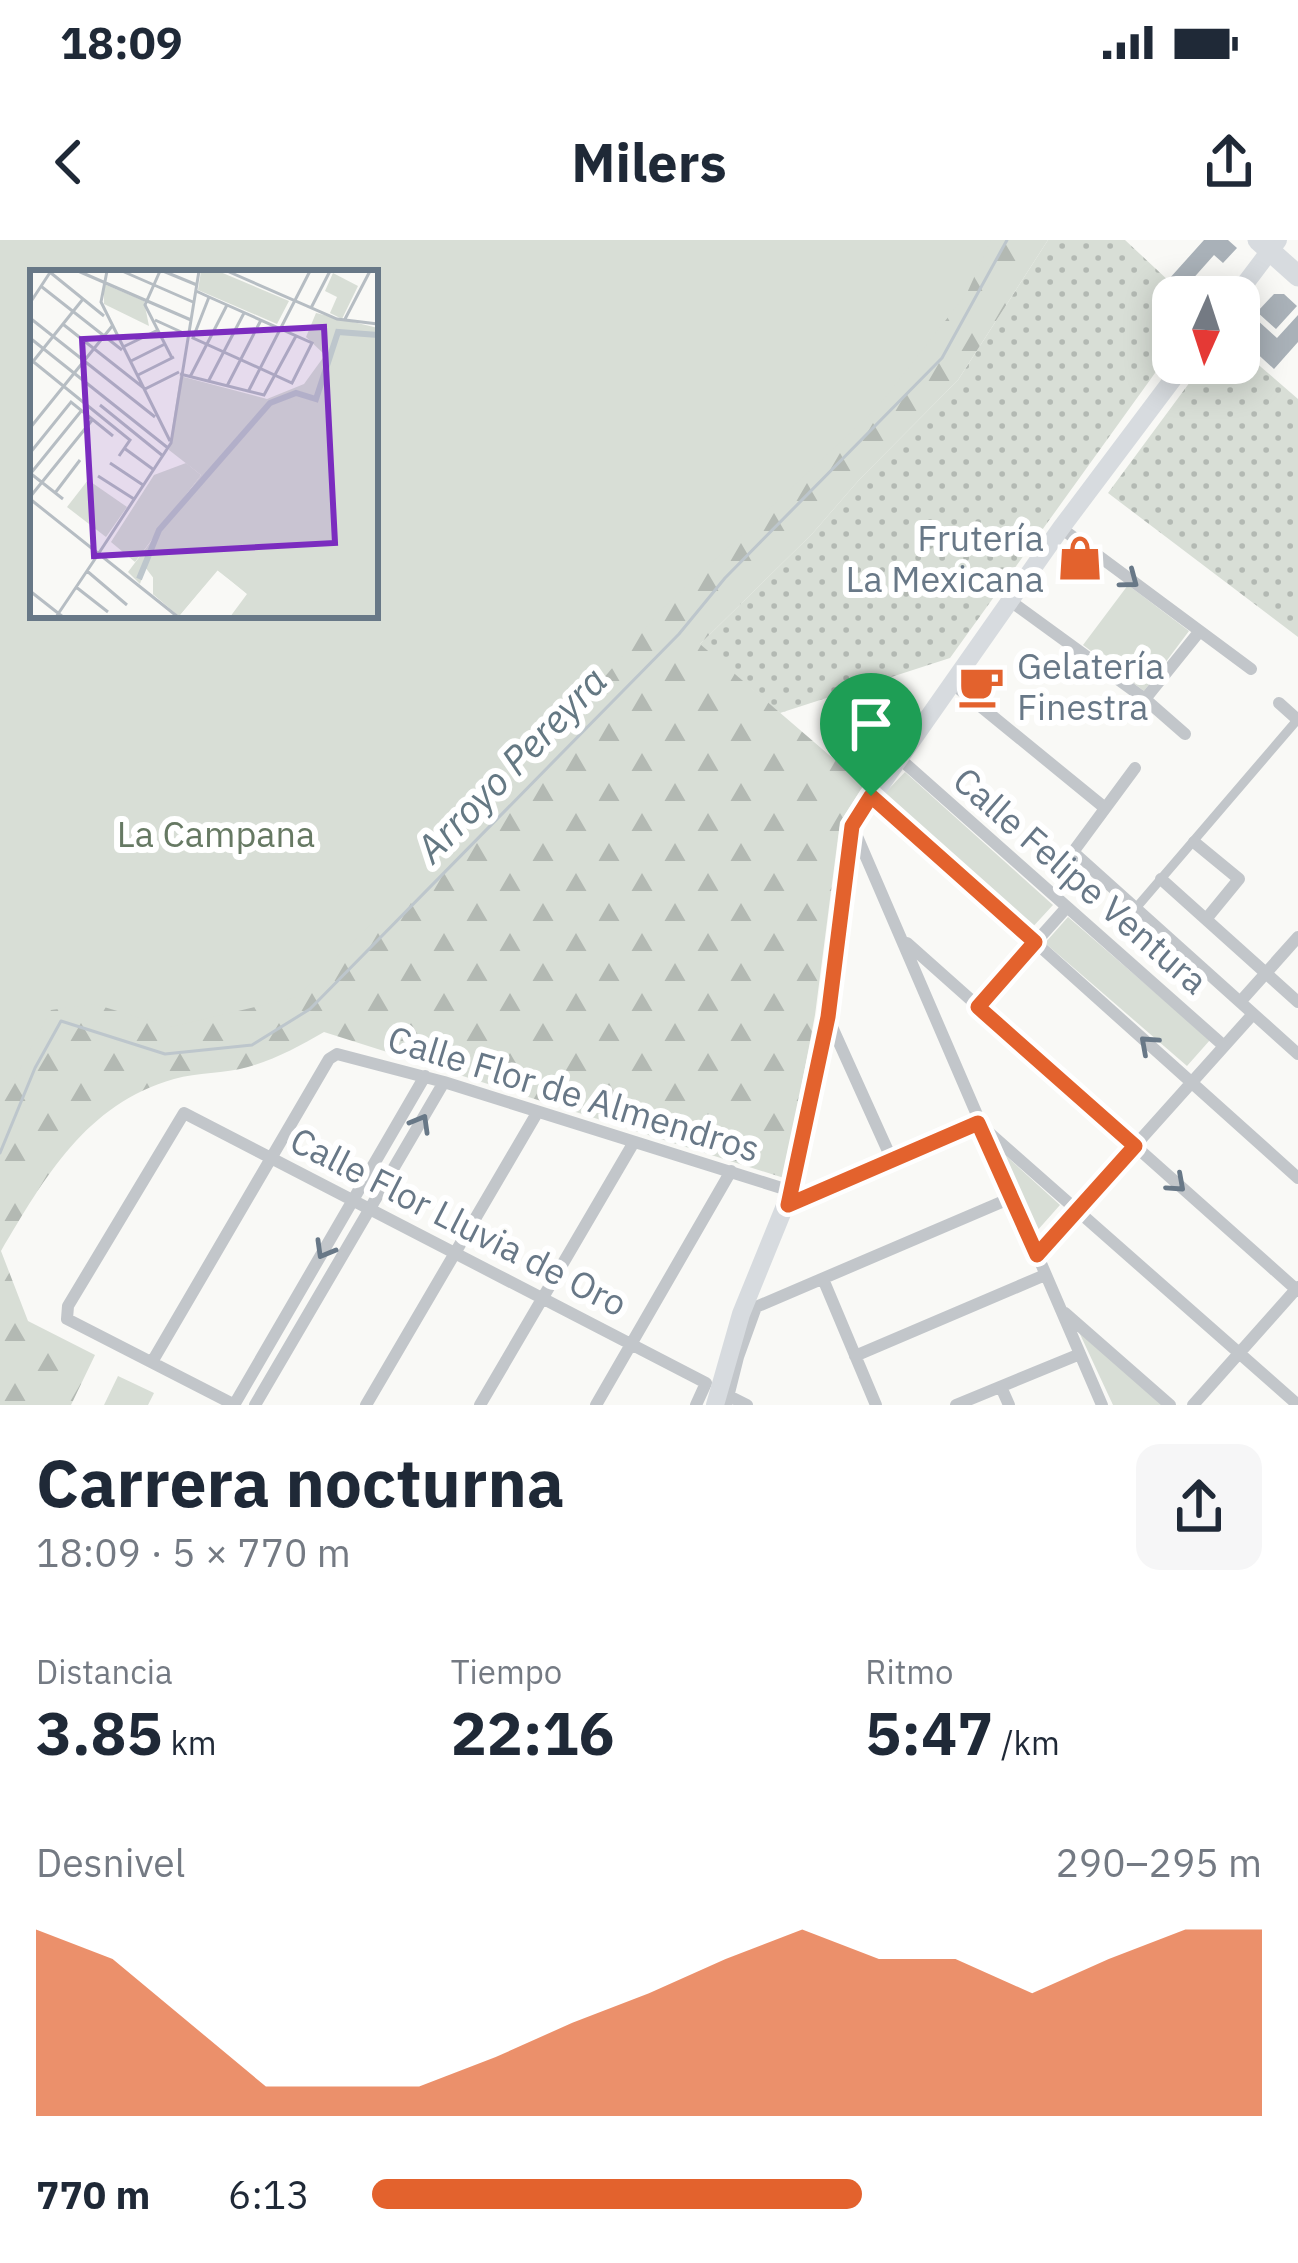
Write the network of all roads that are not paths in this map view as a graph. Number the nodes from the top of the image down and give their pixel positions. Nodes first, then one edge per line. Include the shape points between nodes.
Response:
1 (1269, 244) edge
2 (1298, 275) edge
3 (1248, 276) edge
4 (1169, 384) edge
5 (1061, 528) junction
6 (1009, 600) junction
7 (1199, 632) junction
8 (1251, 669) dead end
9 (952, 683) junction
10 (1145, 699) junction
11 (1279, 703) dead end
12 (1298, 719) edge
13 (1185, 734) dead end
14 (898, 758) junction
15 (1136, 768) dead end
16 (871, 796) junction
17 (1105, 808) junction
18 (852, 826) junction
19 (1193, 842) junction
20 (1161, 879) junction
21 (1066, 907) junction
22 (1136, 908) junction
23 (1207, 918) junction
24 (1298, 937) edge
25 (901, 938) junction
26 (1035, 942) junction
27 (1267, 972) junction
28 (1240, 1002) junction
29 (1298, 1002) edge
30 (978, 1007) junction
31 (1253, 1014) junction
32 (828, 1017) junction
33 (1224, 1046) junction
34 (1298, 1054) edge
35 (425, 1076) junction
36 (444, 1082) junction
37 (1192, 1082) junction
38 (537, 1113) junction
39 (978, 1123) junction
40 (634, 1142) junction
41 (1135, 1146) junction
42 (272, 1159) junction
43 (892, 1160) junction
44 (731, 1171) junction
45 (1298, 1178) edge
46 (790, 1198) junction
47 (1011, 1198) junction
48 (353, 1200) junction
49 (370, 1209) junction
50 (1077, 1210) junction
51 (455, 1253) junction
52 (1037, 1255) junction
53 (1045, 1275) junction
54 (823, 1279) junction
55 (1297, 1289) edge
56 (542, 1298) junction
57 (1059, 1308) junction
58 (749, 1310) junction
59 (631, 1344) junction
60 (1239, 1353) junction
61 (1080, 1354) junction
62 (855, 1356) junction
63 (152, 1362) junction
64 (1001, 1387) junction
65 (718, 1396) edge
66 (234, 1405) edge
67 (255, 1405) edge
68 (366, 1405) edge
69 (480, 1405) edge
70 (596, 1405) edge
71 (695, 1405) edge
72 (746, 1405) edge
73 (877, 1405) edge
74 (956, 1405) edge
75 (1009, 1405) edge
76 (1102, 1405) edge
77 (1170, 1405) edge
78 (1193, 1405) edge
79 (1298, 1405) edge

1 - 2 main road
1 - 3 main road
4 - 5 main road
5 - 6 main road
5 -> 7 street
6 - 9 main road
6 - 10 street
7 - 8 street
7 - 10 street
9 - 14 main road
9 - 17 street
10 - 13 street
11 - 12 street
12 - 19 street
14 - 16 main road
14 - 21 street, Calle Felipe Ventura
15 - 17 street
16 - 18 main road
16 - 26 street
17 - 22 street via 1073,852
18 - 25 street
18 - 32 main road
19 - 20 street
19 - 23 street via 1239,879
20 - 22 street
20 - 23 street
21 - 26 street
21 - 33 street, Calle Felipe Ventura
22 - 28 street
23 - 27 street
24 - 27 street
25 - 30 street
25 - 39 street
26 - 30 street
37 -> 26 street
27 - 28 street
27 - 29 street
28 - 31 street
30 - 41 street
31 - 33 street
31 - 34 street
32 - 43 street
32 - 46 main road
33 - 37 street
35 - 36 street, Calle Flor de Almendros
35 - 42 street, Calle Flor de Almendros via 337,1054
35 - 48 street
36 - 38 street, Calle Flor de Almendros
49 -> 36 street
37 - 41 street
37 - 45 street
38 - 40 street, Calle Flor de Almendros
38 - 51 street
39 - 43 street
39 - 47 street
39 - 50 street
40 - 44 street, Calle Flor de Almendros
40 - 56 street
41 - 50 street
41 -> 55 street
42 - 48 street, Calle Flor Lluvia de Oro
42 - 63 street
42 - 63 street, Calle Flor Lluvia de Oro via 184,1113 68,1306 67,1319
43 - 46 street
44 - 46 street, Calle Flor de Almendros
44 - 59 street
46 - 58 main road
47 - 52 street
47 - 54 street
48 - 49 street, Calle Flor Lluvia de Oro
48 -> 66 street
49 - 51 street, Calle Flor Lluvia de Oro
49 - 67 street
50 - 52 street
50 - 60 street
51 - 56 street, Calle Flor Lluvia de Oro
51 - 68 street
52 - 53 street
53 - 57 street
53 - 62 street
54 - 58 street
54 - 62 street
55 - 60 street
56 - 59 street, Calle Flor Lluvia de Oro
56 - 69 street
57 - 61 street
57 - 77 street
58 - 65 main road
59 - 65 street, Calle Flor Lluvia de Oro
59 - 70 street
60 - 78 street
60 - 79 street
61 - 64 street
61 - 76 street
62 - 73 street
63 - 66 street
64 - 74 street
64 - 75 street
65 - 71 street
65 - 72 street, Calle Flor Lluvia de Oro

